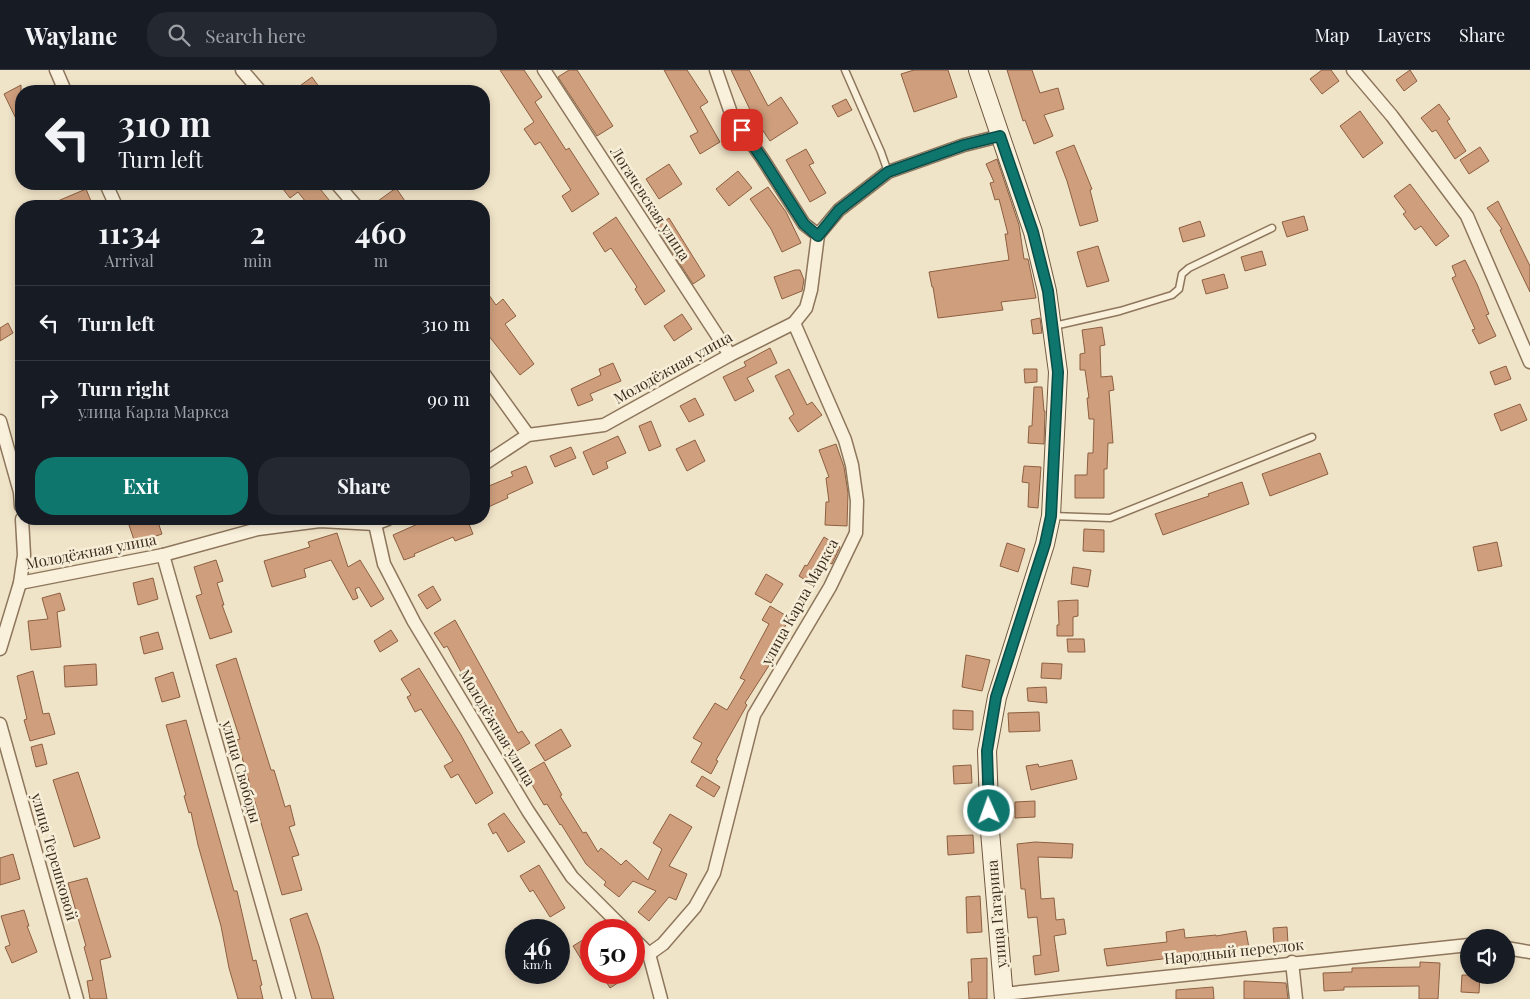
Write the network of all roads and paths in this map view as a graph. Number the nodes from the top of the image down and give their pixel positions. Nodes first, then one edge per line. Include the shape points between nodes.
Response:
1 (56, 70) edge
2 (242, 70) edge
3 (544, 70) edge
4 (716, 70) edge
5 (845, 70) edge
6 (978, 70) edge
7 (1353, 70) edge
8 (62, 85) edge
9 (255, 85) edge
10 (1000, 136) junction
11 (888, 172) junction
12 (342, 190) edge
13 (351, 200) edge
14 (1272, 228) dead end
15 (818, 236) junction
16 (794, 323) junction
17 (1052, 327) junction
18 (730, 355) junction
19 (1530, 362) edge
20 (490, 382) edge
21 (0, 421) edge
22 (528, 435) junction
23 (1312, 437) dead end
24 (490, 460) edge
25 (15, 474) edge
26 (1051, 516) junction
27 (22, 525) edge
28 (253, 525) edge
29 (375, 525) edge
30 (162, 554) junction
31 (20, 583) junction
32 (0, 649) edge
33 (0, 724) edge
34 (614, 919) edge
35 (1460, 945) edge
36 (645, 950) edge
37 (1515, 950) edge
38 (1530, 952) edge
39 (649, 954) junction
40 (1292, 962) junction
41 (1003, 996) edge
42 (77, 999) edge
43 (289, 999) edge
44 (661, 999) edge
45 (1296, 999) edge

1 - 8 street
2 - 9 street
3 - 18 street, Логачевская улица
4 - 15 street via 732,116 804,224
5 - 11 lane
6 - 10 main road, улица Гагарина
7 - 19 street via 1467,216
10 - 11 street
10 - 17 main road, улица Гагарина via 1033,232 1048,291
11 - 15 street via 839,210
12 - 13 street
14 - 17 lane via 1189,268 1182,274 1179,289 1172,295
15 - 16 street via 811,290 806,308
16 - 18 street, Молодёжная улица
16 - 39 street, улица Карла Маркса via 845,440 852,465 856,533 830,587 754,715 714,873 695,907 663,944
17 - 26 main road, улица Гагарина via 1058,372
18 - 22 street, Молодёжная улица via 604,425
20 - 22 street
21 - 25 street
22 - 24 street, Молодёжная улица
23 - 26 lane via 1110,518
26 - 41 main road, улица Гагарина via 996,697 987,751
27 - 31 street via 24,555
28 - 30 street, Молодёжная улица
29 - 34 street, Молодёжная улица via 384,564 414,622 528,811 572,877
30 - 31 street, Молодёжная улица
30 - 43 street, улица Свободы
31 - 32 street
33 - 42 street, улица Терешковой
35 - 40 street, Народный переулок
36 - 39 street
37 - 38 street
39 - 44 street
40 - 41 street, Народный переулок
40 - 45 street

